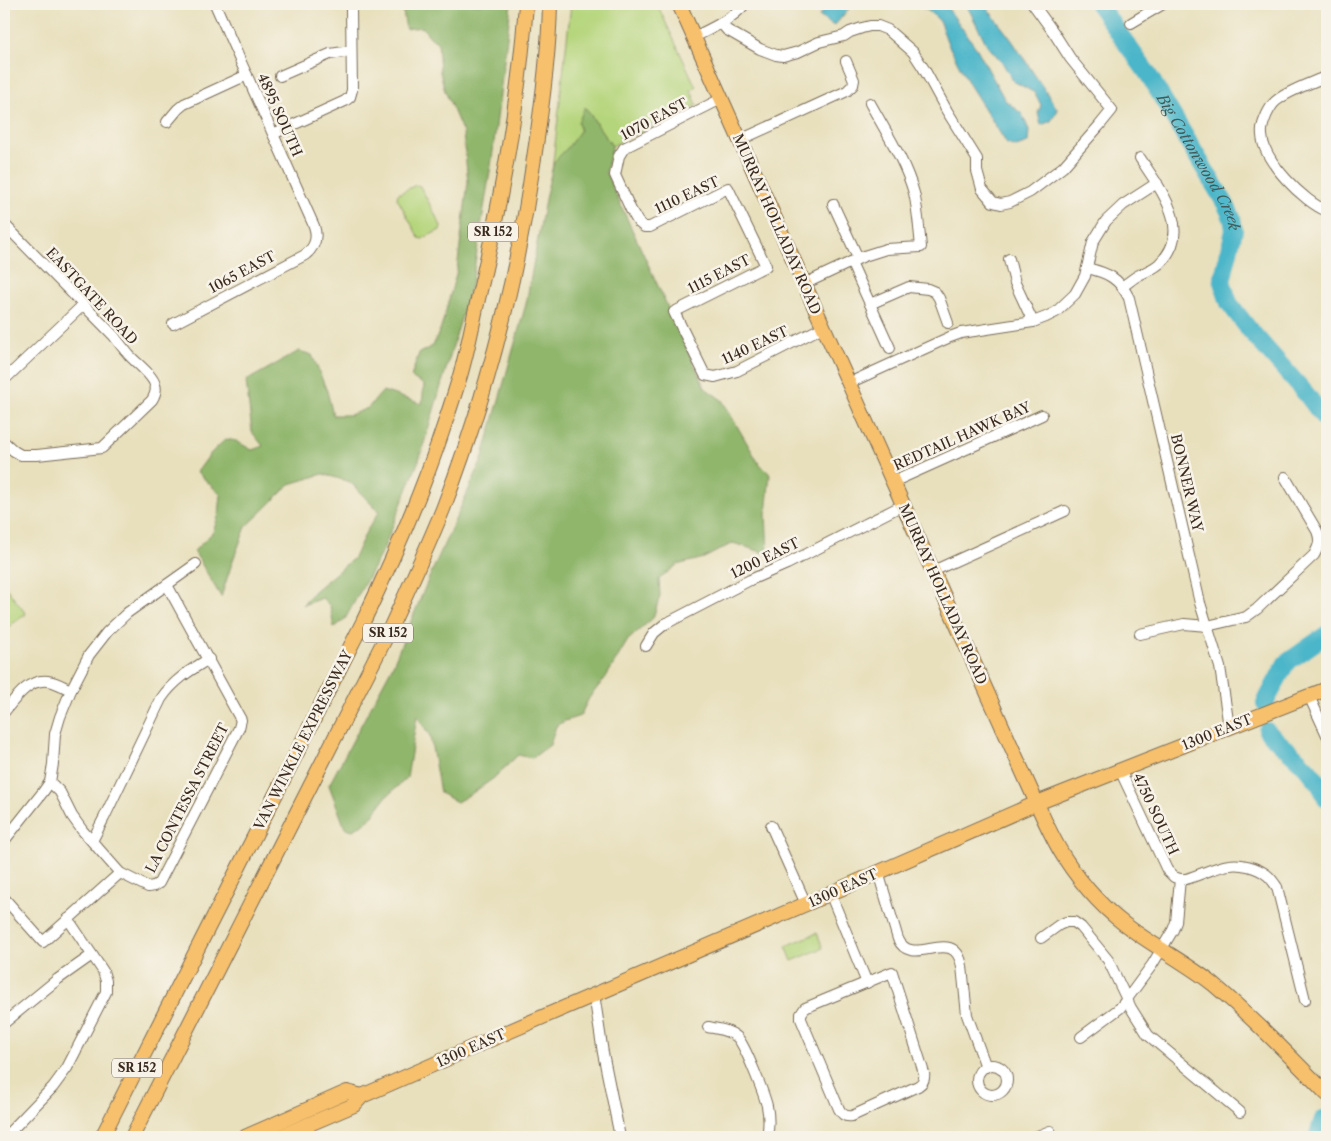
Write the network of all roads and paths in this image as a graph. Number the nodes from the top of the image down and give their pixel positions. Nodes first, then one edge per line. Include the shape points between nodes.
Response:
1 (215, 4) edge
2 (526, 4) edge
3 (550, 4) edge
4 (679, 4) edge
5 (745, 4) edge
6 (1033, 4) edge
7 (1163, 4) edge
8 (351, 8) dead end
9 (1131, 23) dead end
10 (722, 24) junction
11 (694, 37) junction
12 (351, 51) junction
13 (846, 62) dead end
14 (247, 75) junction
15 (280, 76) dead end
16 (1327, 76) edge
17 (722, 99) junction
18 (870, 103) dead end
19 (167, 122) dead end
20 (273, 134) junction
21 (740, 140) junction
22 (1140, 158) dead end
23 (1157, 183) junction
24 (833, 204) dead end
25 (1327, 210) edge
26 (4, 224) edge
27 (644, 227) joint
28 (748, 228) joint
29 (316, 238) joint
30 (1009, 259) dead end
31 (854, 260) junction
32 (1087, 268) junction
33 (804, 284) junction
34 (1123, 286) junction
35 (870, 304) junction
36 (83, 305) junction
37 (674, 312) joint
38 (1033, 322) junction
39 (948, 323) dead end
40 (173, 324) dead end
41 (824, 327) junction
42 (890, 348) dead end
43 (4, 380) edge
44 (849, 383) junction
45 (1042, 415) dead end
46 (4, 442) edge
47 (1285, 477) dead end
48 (893, 482) junction
49 (903, 504) junction
50 (1065, 511) dead end
51 (196, 564) dead end
52 (932, 571) junction
53 (167, 585) junction
54 (1207, 626) junction
55 (1140, 634) dead end
56 (646, 646) dead end
57 (209, 659) junction
58 (1327, 689) edge
59 (71, 690) junction
60 (1309, 696) junction
61 (4, 712) edge
62 (1229, 727) junction
63 (1327, 735) edge
64 (1120, 770) junction
65 (50, 782) junction
66 (1037, 803) junction
67 (771, 826) dead end
68 (4, 841) edge
69 (92, 841) junction
70 (878, 872) junction
71 (120, 873) junction
72 (1180, 879) junction
73 (830, 894) junction
74 (4, 898) edge
75 (806, 904) junction
76 (68, 920) junction
77 (1041, 938) dead end
78 (1162, 949) junction
79 (92, 955) junction
80 (868, 982) junction
81 (594, 994) junction
82 (1128, 999) junction
83 (1306, 1000) dead end
84 (4, 1023) edge
85 (708, 1027) dead end
86 (1081, 1037) dead end
87 (986, 1067) dead end
88 (1327, 1094) edge
89 (1240, 1112) dead end
90 (275, 1133) edge
91 (1051, 1134) edge
92 (4, 1137) edge
93 (102, 1137) edge
94 (132, 1137) edge
95 (245, 1137) edge
96 (620, 1137) edge
97 (767, 1137) edge
98 (1035, 1137) edge

1 - 14 street, 4895 SOUTH
2 - 93 main road, VAN WINKLE EXPRESSWAY / SR 152 via 517,94 488,260 463,367 426,477 363,622
3 - 94 main road, VAN WINKLE EXPRESSWAY / SR 152 via 545,85 521,240 496,349 458,468 388,634
4 - 11 main road, MURRAY HOLLADAY ROAD
5 - 10 street
6 - 10 street via 1070,58 1112,110 1063,167 1030,192 1001,204 993,202 982,189 977,159 913,52 888,30 878,26 862,28 784,56 760,49
7 - 9 street
8 - 12 street
10 - 11 street
11 - 17 main road, MURRAY HOLLADAY ROAD
12 - 15 street via 330,54
12 - 20 street via 352,90 348,99
13 - 21 street via 854,80 854,85 847,91
14 - 19 street via 184,104
14 - 20 street, 4895 SOUTH
16 - 25 street via 1275,102 1263,123 1262,137 1272,162 1286,179 1310,202
17 - 21 main road, MURRAY HOLLADAY ROAD
17 - 27 street, 1070 EAST via 624,148 619,156 615,175 630,210
18 - 31 street via 909,179 921,247 886,249
20 - 29 street, 4895 SOUTH via 314,226
21 - 33 main road, MURRAY HOLLADAY ROAD
22 - 23 street
23 - 32 street via 1123,204 1106,221 1094,242
23 - 34 street via 1174,221 1172,245 1158,264
24 - 31 street
26 - 36 street, EASTGATE ROAD
27 - 28 street, 1110 EAST via 650,227 728,188
28 - 37 street, 1115 EAST via 766,266
29 - 40 street, 1065 EAST via 304,255
30 - 38 street via 1015,283
31 - 33 street
31 - 35 street
32 - 34 street via 1110,275
32 - 38 street via 1075,294 1064,306
33 - 41 main road, MURRAY HOLLADAY ROAD
34 - 54 street, BONNER WAY via 1135,317
35 - 39 street via 909,287 928,289 939,298
35 - 42 street
36 - 43 street
36 - 46 street, EASTGATE ROAD via 151,378 156,386 152,400 102,448 21,455
37 - 41 street, 1140 EAST via 705,375 715,377 737,371
38 - 44 street via 961,333
41 - 44 main road, MURRAY HOLLADAY ROAD
44 - 48 main road, MURRAY HOLLADAY ROAD
45 - 48 street, REDTAIL HAWK BAY
47 - 54 street via 1317,531 1319,546 1314,555 1252,614
48 - 49 main road, MURRAY HOLLADAY ROAD
49 - 52 main road, MURRAY HOLLADAY ROAD
49 - 56 street, 1200 EAST via 665,624 654,632
50 - 52 street
51 - 53 street
52 - 66 main road, MURRAY HOLLADAY ROAD
53 - 57 street, LA CONTESSA STREET
53 - 59 street via 127,613 107,632 89,655
54 - 55 street via 1184,624
54 - 62 street, BONNER WAY via 1220,667
57 - 69 street via 183,675 161,699
57 - 71 street, LA CONTESSA STREET via 242,720 241,724 159,883 148,888
58 - 60 main road, 1300 EAST
59 - 61 street via 50,681 35,682
59 - 65 street via 55,734
60 - 62 main road, 1300 EAST
60 - 63 street
62 - 64 main road, 1300 EAST
64 - 66 main road, 1300 EAST
64 - 72 street, 4750 SOUTH via 1167,870
65 - 68 street
65 - 69 street, LA CONTESSA STREET
66 - 70 main road, 1300 EAST
66 - 78 main road, MURRAY HOLLADAY ROAD via 1064,857 1086,887 1132,930
67 - 75 street
69 - 71 street, LA CONTESSA STREET
70 - 73 main road, 1300 EAST
70 - 87 street via 902,945 914,951 943,946 958,956 967,1014
71 - 76 street
72 - 78 street via 1176,922
72 - 83 street via 1230,865 1248,867 1267,875 1277,887
73 - 75 main road, 1300 EAST
73 - 80 street
74 - 76 street via 43,942
75 - 81 main road, 1300 EAST
76 - 79 street
77 - 82 street via 1059,925 1074,922 1108,960
78 - 82 street
78 - 88 main road, MURRAY HOLLADAY ROAD via 1210,982 1253,1019
79 - 84 street
79 - 92 street via 105,976 104,997 60,1078
80 - 80 street via 805,1008 801,1014 839,1109 846,1116 921,1085 924,1079 892,972
81 - 90 main road, 1300 EAST via 362,1096 347,1092
81 - 96 street
82 - 86 street
82 - 89 street via 1148,1035
85 - 97 street via 732,1033 742,1044 765,1099 769,1120
90 - 95 main road, 1300 EAST
91 - 98 street

